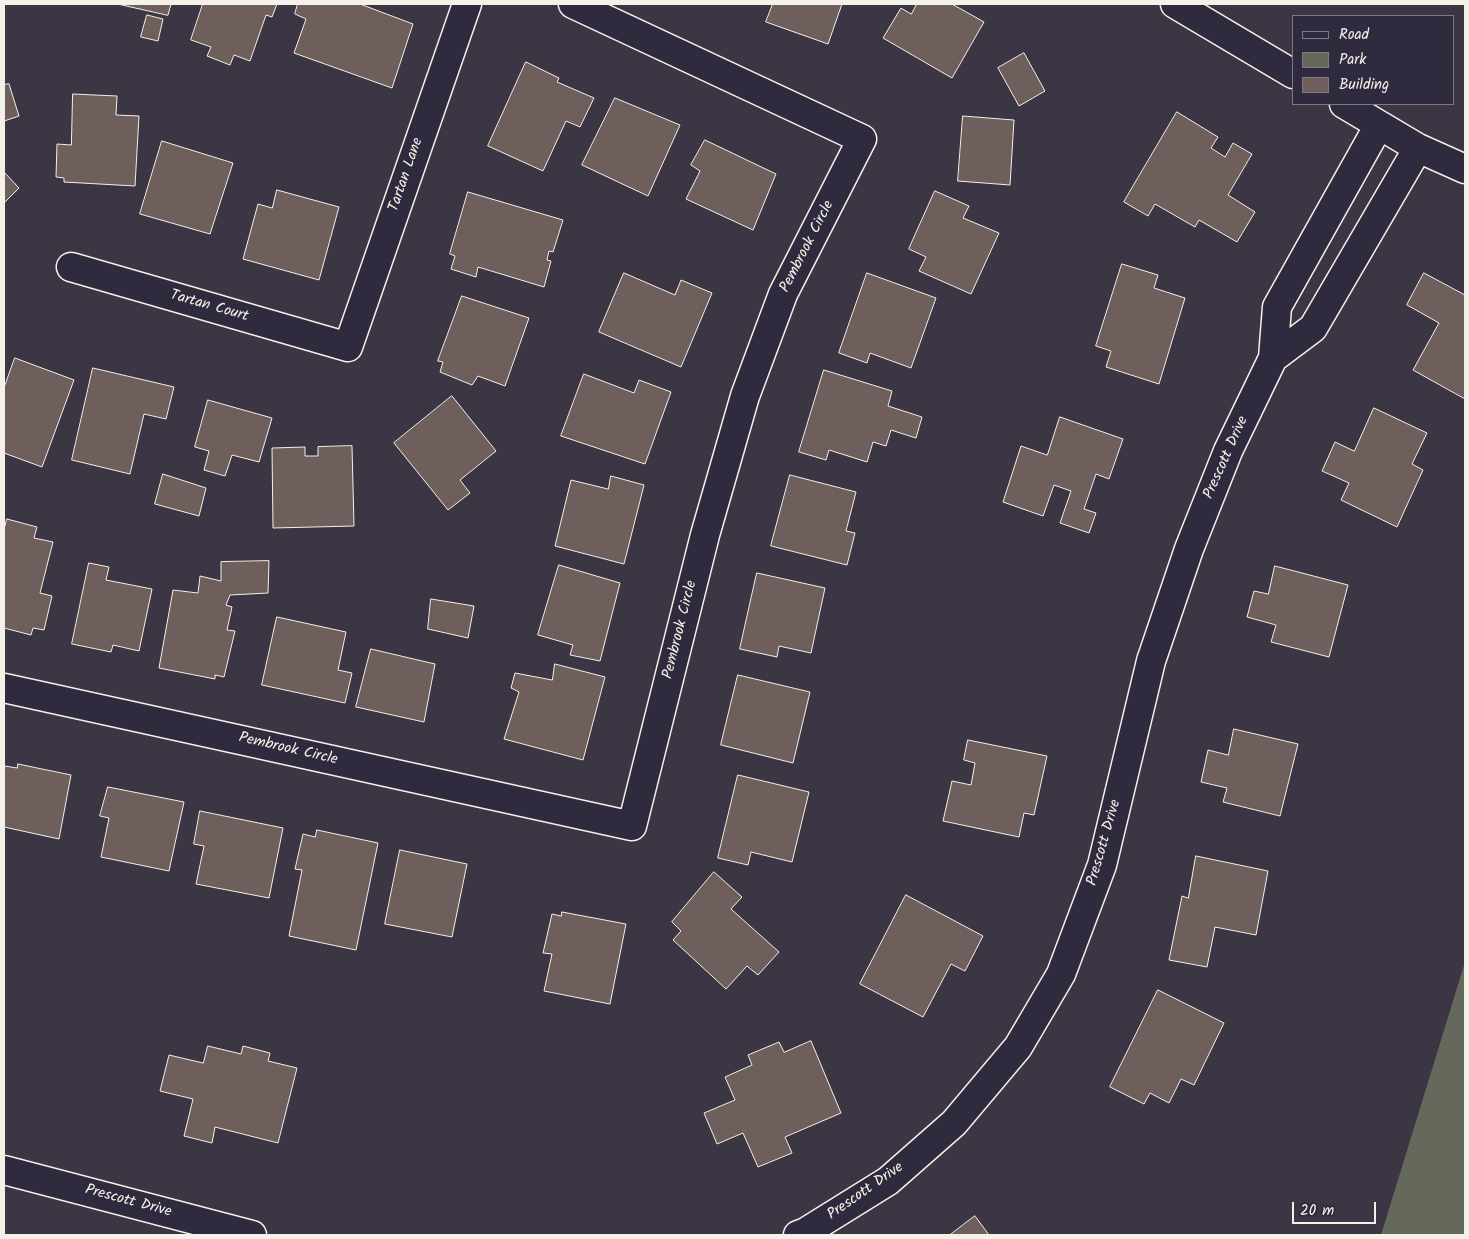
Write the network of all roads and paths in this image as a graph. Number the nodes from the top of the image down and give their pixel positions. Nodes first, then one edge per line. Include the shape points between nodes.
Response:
1 (467, 4) edge
2 (572, 4) edge
3 (1174, 4) edge
4 (1292, 73) edge
5 (1346, 105) edge
6 (1379, 125) junction
7 (1418, 148) junction
8 (1465, 169) edge
9 (71, 267) dead end
10 (348, 347) joint
11 (1273, 358) junction
12 (4, 688) edge
13 (4, 1170) edge
14 (252, 1235) edge
15 (798, 1235) edge

1 - 10 street, Tartan Lane
2 - 12 street, Pembrook Circle via 862,139 784,294 745,396 705,535 632,826
3 - 4 street
5 - 6 street
6 - 7 street
6 - 11 street, Prescott Drive via 1277,307
7 - 8 street
7 - 11 street, Prescott Drive via 1313,328
9 - 10 street, Tartan Court
11 - 15 street, Prescott Drive via 1228,451 1189,549 1151,661 1102,865 1061,974 1018,1047 954,1123 888,1181
13 - 14 street, Prescott Drive

